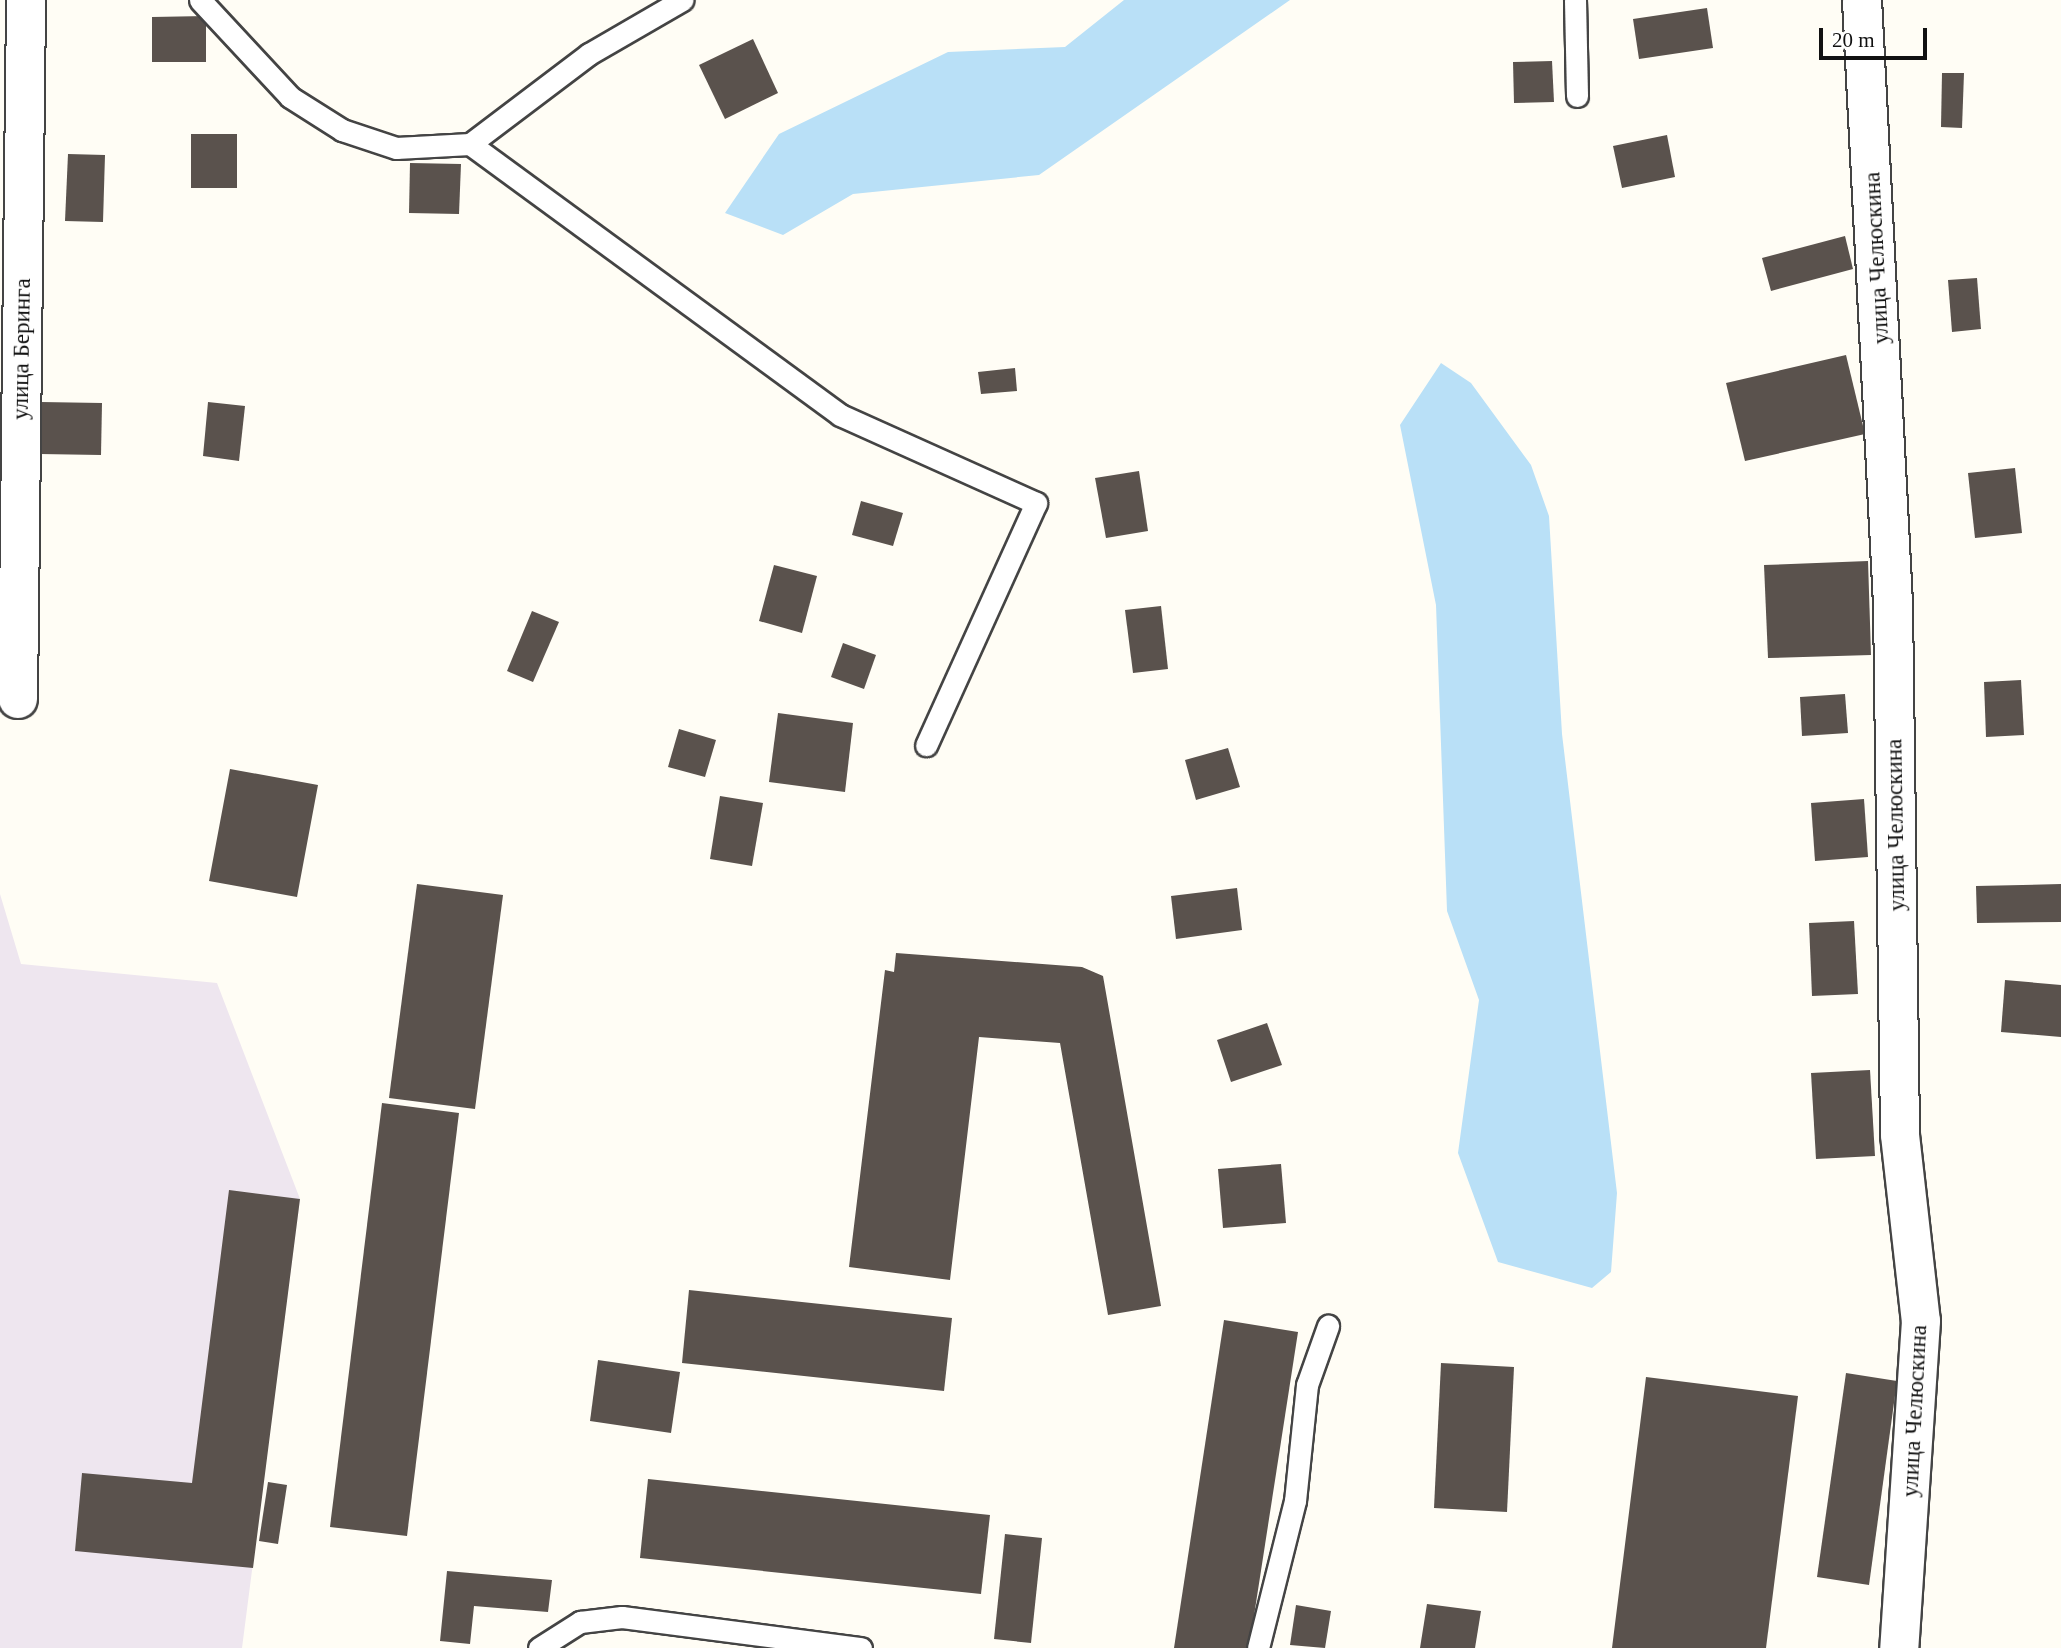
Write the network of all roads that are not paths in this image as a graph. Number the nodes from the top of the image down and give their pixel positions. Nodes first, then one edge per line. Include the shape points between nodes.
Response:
1 (26, 0) edge
2 (200, 0) edge
3 (1575, 0) edge
4 (1861, 0) edge
5 (678, 1) edge
6 (1577, 96) dead end
7 (470, 144) junction
8 (18, 699) dead end
9 (926, 745) dead end
10 (1328, 1325) dead end
11 (539, 1648) edge
12 (861, 1648) edge
13 (1258, 1648) edge
14 (1899, 1648) edge

1 - 8 street, улица Беринга
2 - 7 lane via 290,97 342,131 396,148
3 - 6 lane
4 - 14 street, улица Челюскина via 1892,578 1900,1135 1922,1321
5 - 7 lane via 589,54
7 - 9 lane via 840,415 1036,503
10 - 13 lane via 1307,1385 1295,1501
11 - 12 lane via 580,1622 622,1617

